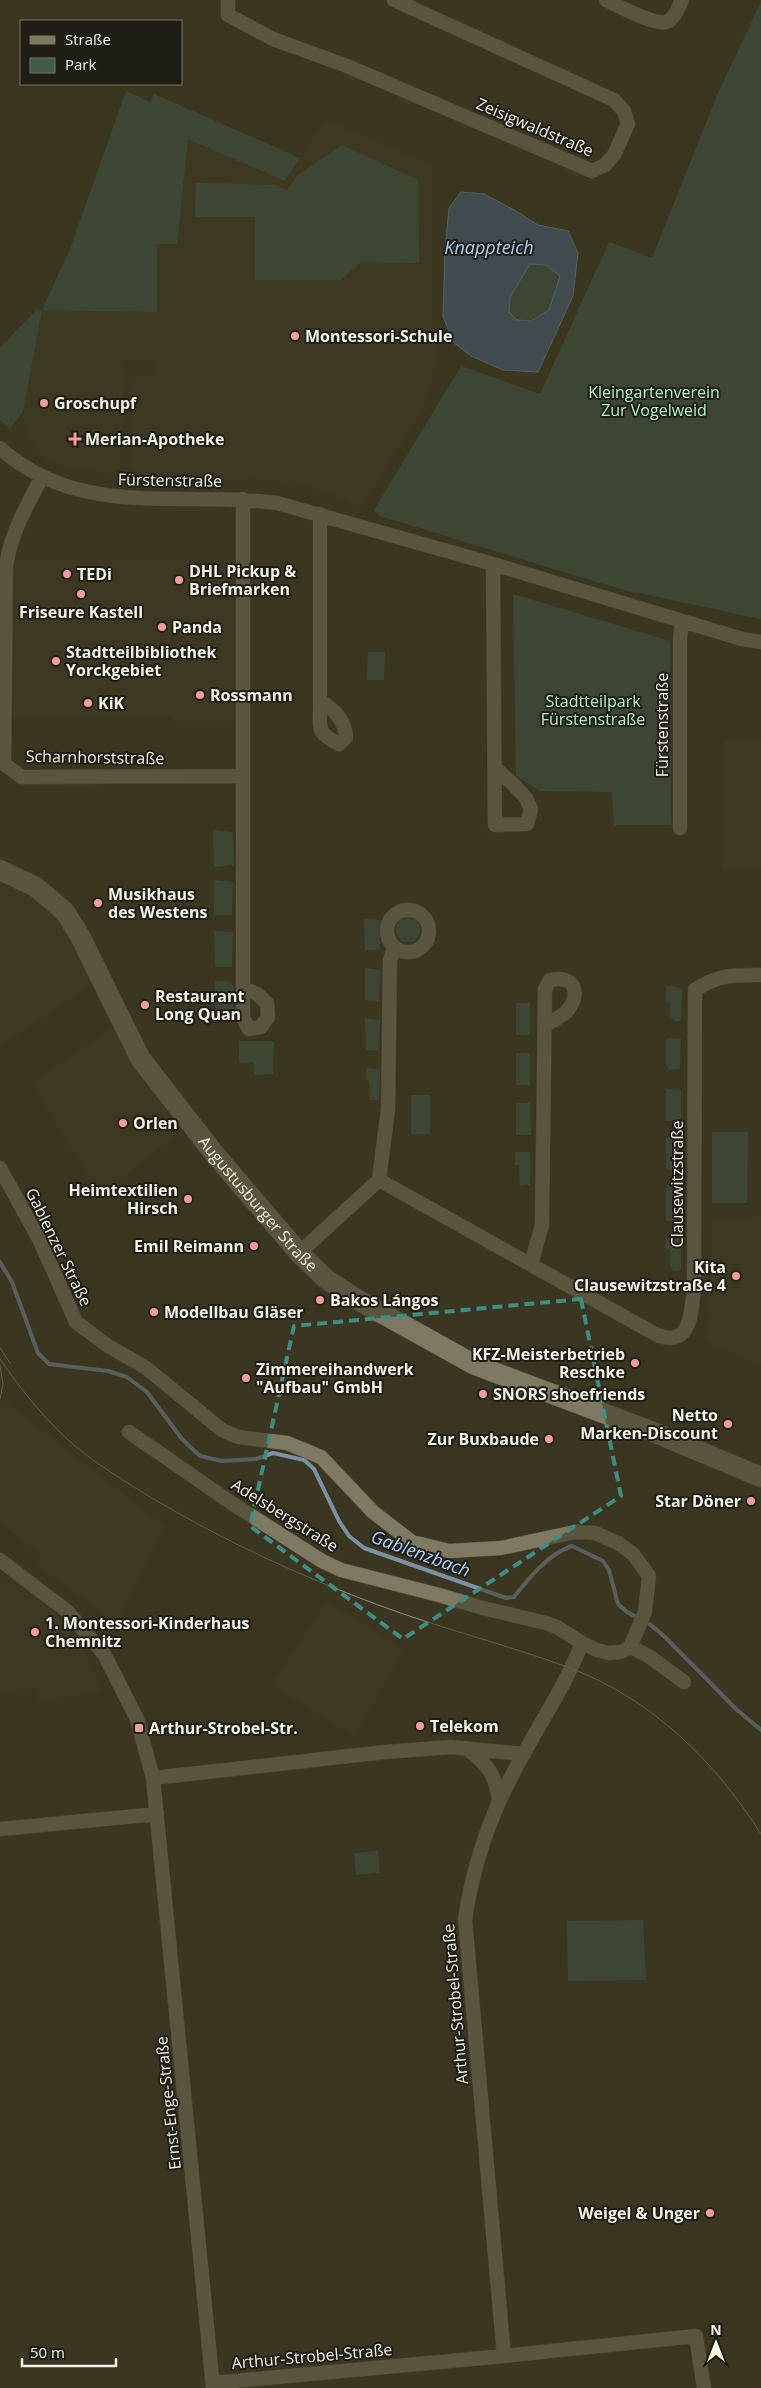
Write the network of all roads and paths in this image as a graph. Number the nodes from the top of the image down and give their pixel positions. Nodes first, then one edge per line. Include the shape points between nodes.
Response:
1 (228, 0) edge
2 (394, 0) edge
3 (606, 0) edge
4 (682, 0) edge
5 (0, 448) edge
6 (42, 477) junction
7 (244, 498) junction
8 (320, 514) junction
9 (494, 564) junction
10 (682, 622) junction
11 (761, 642) edge
12 (320, 701) dead end
13 (495, 768) dead end
14 (243, 776) junction
15 (680, 828) dead end
16 (0, 870) edge
17 (394, 948) dead end
18 (761, 975) edge
19 (243, 988) dead end
20 (544, 1025) dead end
21 (0, 1168) edge
22 (380, 1180) junction
23 (299, 1253) junction
24 (531, 1264) junction
25 (129, 1432) dead end
26 (761, 1477) edge
27 (0, 1560) edge
28 (582, 1643) junction
29 (630, 1647) junction
30 (684, 1682) dead end
31 (465, 1748) junction
32 (524, 1754) junction
33 (153, 1778) junction
34 (499, 1802) junction
35 (157, 1814) junction
36 (0, 1829) edge
37 (504, 2356) junction
38 (213, 2385) edge
39 (704, 2388) edge

1 - 2 street, Zeisigwaldstraße via 228,15 272,39 347,66 592,171 605,165 614,155 628,124 624,110 614,100
3 - 4 street via 656,22 667,22 675,15
5 - 6 street, Fürstenstraße
6 - 7 street, Fürstenstraße via 76,490 123,498
6 - 14 street, Scharnhorststraße via 10,541 6,564 4,764 22,777
7 - 8 street, Fürstenstraße
7 - 14 street
8 - 9 street, Fürstenstraße
8 - 12 street
9 - 10 street, Fürstenstraße
9 - 13 street
10 - 11 street, Fürstenstraße
10 - 15 street, Fürstenstraße
14 - 19 street
16 - 23 main road, Augustusburger Straße via 36,887 65,912 140,1058 213,1152
17 - 22 street via 390,960 388,1109
18 - 24 street, Clausewitzstraße via 721,977 695,990 694,1288 691,1317 684,1332 667,1338 657,1334
20 - 24 street via 542,1224
21 - 29 street, Gablenzer Straße via 40,1241 76,1322 108,1346 145,1367 222,1430 238,1436 287,1443 320,1457 373,1512 412,1542 449,1551 501,1548 575,1532 595,1533 618,1543 634,1555 649,1576 645,1612
22 - 23 street
22 - 24 street, Clausewitzstraße
23 - 26 main road, Augustusburger Straße via 326,1279 358,1300 475,1365 651,1431
25 - 28 street, Adelsbergstraße via 233,1504 341,1570 546,1623
27 - 33 street, Ernst-Enge-Straße via 67,1611 104,1654 137,1719
28 - 29 street, Adelsbergstraße via 609,1653 622,1652
28 - 32 street, Arthur-Strobel-Straße
29 - 30 street
31 - 32 street
31 - 33 street via 385,1752
31 - 34 street via 489,1768 495,1779
32 - 34 street, Arthur-Strobel-Straße
33 - 35 street, Ernst-Enge-Straße
34 - 37 street, Arthur-Strobel-Straße via 464,1919
35 - 36 street
35 - 38 street, Ernst-Enge-Straße
37 - 38 street, Arthur-Strobel-Straße
37 - 39 street, Arthur-Strobel-Straße via 696,2336

